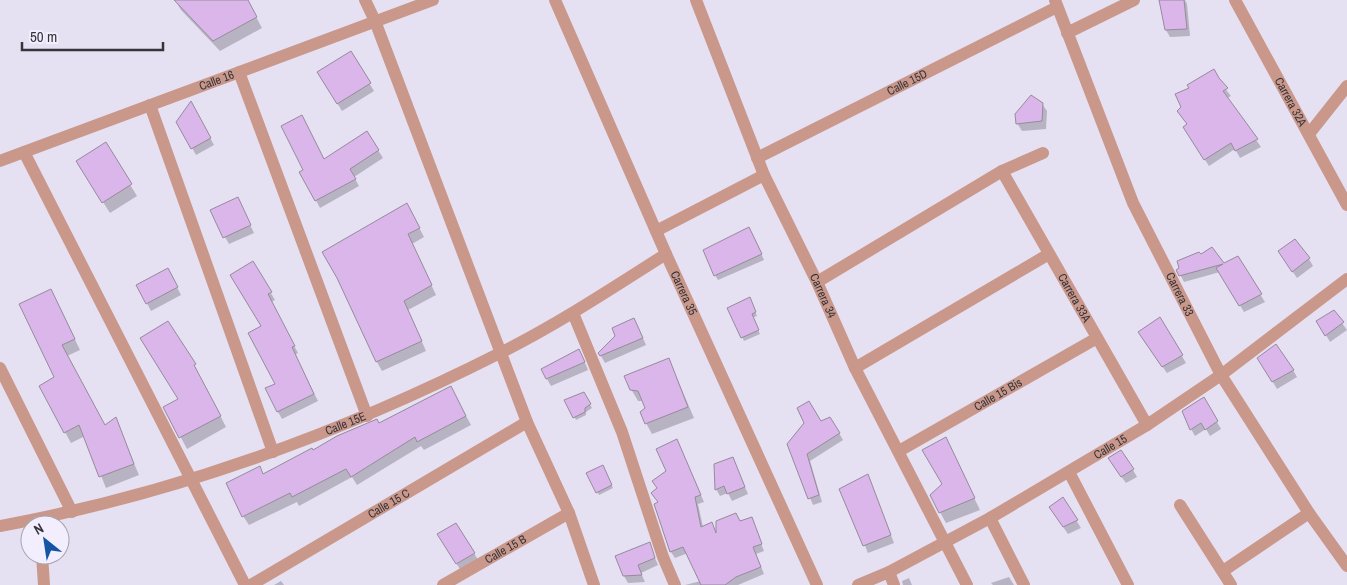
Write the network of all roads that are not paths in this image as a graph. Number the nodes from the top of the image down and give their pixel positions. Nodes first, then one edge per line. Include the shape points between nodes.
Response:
1 (365, 0) edge
2 (433, 0) edge
3 (554, 0) edge
4 (696, 0) edge
5 (1134, 0) edge
6 (1235, 0) edge
7 (1056, 4) edge
8 (375, 21) junction
9 (1068, 33) junction
10 (239, 72) junction
11 (1347, 86) edge
12 (150, 105) junction
13 (1309, 134) junction
14 (24, 152) junction
15 (1043, 153) dead end
16 (757, 158) junction
17 (0, 161) edge
18 (1002, 171) junction
19 (764, 175) junction
20 (1347, 205) edge
21 (656, 231) junction
22 (666, 254) junction
23 (1049, 254) junction
24 (1346, 280) edge
25 (817, 282) junction
26 (573, 312) junction
27 (1097, 338) junction
28 (501, 352) junction
29 (0, 368) edge
30 (855, 368) junction
31 (1221, 375) junction
32 (367, 416) junction
33 (527, 422) junction
34 (1147, 425) junction
35 (899, 451) junction
36 (273, 452) junction
37 (1069, 472) junction
38 (191, 480) junction
39 (1180, 506) dead end
40 (72, 512) junction
41 (569, 513) junction
42 (1309, 513) junction
43 (62, 515) edge
44 (990, 518) junction
45 (20, 524) edge
46 (0, 526) edge
47 (946, 541) junction
48 (43, 565) edge
49 (1347, 566) edge
50 (1223, 571) junction
51 (889, 572) junction
52 (44, 585) edge
53 (245, 585) edge
54 (251, 585) edge
55 (443, 585) edge
56 (594, 585) edge
57 (675, 585) edge
58 (817, 585) edge
59 (858, 585) edge
60 (894, 585) edge
61 (967, 585) edge
62 (1024, 585) edge
63 (1128, 585) edge
64 (1231, 585) edge

1 - 8 street
2 - 8 street, Calle 16
3 - 21 street, Carrera 35
4 - 16 street, Carrera 34
5 - 9 street
6 - 13 street, Carrera 32A
7 - 9 street, Carrera 33
7 - 16 street, Calle 15D
8 - 10 street, Calle 16
8 - 28 street
9 - 31 street, Carrera 33 via 1133,203
10 - 12 street, Calle 16
10 - 32 street
11 - 13 street
12 - 14 street, Calle 16
12 - 36 street
13 - 20 street, Carrera 32A
14 - 17 street, Calle 16
14 - 38 street
15 - 18 street
16 - 19 street, Carrera 34
18 - 23 street, Carrera 33A
18 - 25 street
19 - 21 street
19 - 25 street, Carrera 34
21 - 22 street, Carrera 35
22 - 26 street, Calle 15E
22 - 58 street, Carrera 35
23 - 27 street, Carrera 33A
23 - 30 street
24 - 31 street, Calle 15
25 - 30 street, Carrera 34
26 - 28 street, Calle 15E
26 - 57 street via 622,432
27 - 34 street, Carrera 33A
27 - 35 street, Calle 15 Bis
28 - 32 street, Calle 15E
28 - 33 street
29 - 40 street
30 - 35 street, Carrera 34
31 - 34 street, Calle 15
31 - 42 street, Carrera 33
32 - 36 street, Calle 15E
33 - 41 street
33 - 54 street, Calle 15 C
34 - 37 street, Calle 15
35 - 47 street, Carrera 34
36 - 38 street, Calle 15E
37 - 44 street, Calle 15
37 - 63 street
38 - 40 street, Calle 15E
38 - 53 street
39 - 50 street
40 - 43 street, Calle 15E
41 - 55 street, Calle 15 B
41 - 56 street
42 - 49 street, Carrera 33
42 - 50 street
44 - 47 street, Calle 15
44 - 62 street
45 - 46 street, Calle 15E
47 - 51 street, Calle 15
47 - 61 street, Carrera 34
48 - 52 street
50 - 64 street
51 - 59 street, Calle 15
51 - 60 street

